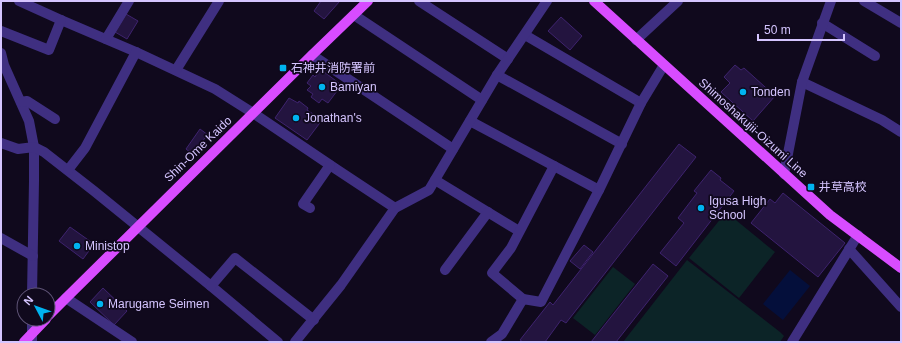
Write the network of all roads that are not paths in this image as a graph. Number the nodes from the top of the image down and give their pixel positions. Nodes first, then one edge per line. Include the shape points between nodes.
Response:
1 (19, 1) edge
2 (129, 1) edge
3 (219, 1) edge
4 (368, 1) edge
5 (419, 1) edge
6 (547, 1) edge
7 (594, 1) edge
8 (678, 1) edge
9 (831, 1) edge
10 (864, 1) edge
11 (354, 15) junction
12 (61, 20) junction
13 (822, 23) junction
14 (901, 23) edge
15 (1, 31) edge
16 (525, 34) junction
17 (106, 39) junction
18 (636, 40) junction
19 (136, 52) junction
20 (1, 53) edge
21 (312, 55) junction
22 (876, 56) dead end
23 (508, 59) junction
24 (664, 65) junction
25 (176, 70) junction
26 (497, 75) junction
27 (802, 82) junction
28 (482, 100) junction
29 (21, 102) junction
30 (641, 103) junction
31 (253, 113) junction
32 (55, 119) dead end
33 (470, 121) junction
34 (901, 132) edge
35 (1, 143) edge
36 (622, 144) junction
37 (34, 147) junction
38 (453, 149) junction
39 (330, 165) junction
40 (554, 166) junction
41 (68, 170) junction
42 (784, 174) junction
43 (435, 180) junction
44 (599, 190) junction
45 (310, 208) dead end
46 (395, 208) junction
47 (488, 212) junction
48 (137, 227) junction
49 (519, 231) junction
50 (858, 235) junction
51 (1, 238) edge
52 (849, 249) junction
53 (33, 256) junction
54 (901, 268) edge
55 (445, 270) dead end
56 (211, 286) junction
57 (32, 287) edge
58 (66, 298) junction
59 (523, 299) junction
60 (901, 307) edge
61 (56, 308) edge
62 (314, 320) junction
63 (32, 327) edge
64 (40, 327) edge
65 (32, 338) edge
66 (24, 342) edge
67 (132, 342) edge
68 (278, 342) edge
69 (295, 342) edge
70 (491, 342) edge
71 (792, 342) edge

1 - 12 street
2 - 17 street
3 - 25 street
4 - 11 main road, Shin-Ome Kaido
5 - 23 street
6 - 16 street
7 - 18 main road, Shimoshakujii-Oizumi Line
8 - 18 street
9 - 13 street
10 - 14 street
11 - 21 main road, Shin-Ome Kaido
11 - 28 street
12 - 15 street via 49,50
12 - 17 street
13 - 22 street
13 - 27 street
16 - 23 street
16 - 30 street
17 - 19 street
18 - 24 main road, Shimoshakujii-Oizumi Line
19 - 25 street
19 - 41 street via 85,148
20 - 29 street
21 - 31 main road, Shin-Ome Kaido
21 - 38 street
23 - 26 street
24 - 30 street
24 - 42 main road, Shimoshakujii-Oizumi Line
25 - 31 street via 215,89
26 - 28 street
26 - 36 street
27 - 34 street via 882,120
27 - 42 street
28 - 33 street
29 - 32 street via 26,101
29 - 37 street via 29,122
30 - 36 street
31 - 39 street
31 - 48 main road, Shin-Ome Kaido
33 - 38 street
33 - 40 street
35 - 37 street via 18,149
36 - 44 street
37 - 41 street
37 - 53 street
38 - 43 street
39 - 45 street via 303,204
39 - 46 street
40 - 44 street
40 - 49 street
41 - 48 street
42 - 50 main road, Shimoshakujii-Oizumi Line via 830,215
43 - 46 street via 429,190
43 - 47 street
44 - 59 street via 541,302
46 - 62 street via 342,285
47 - 49 street
47 - 55 street
48 - 56 street
48 - 58 main road, Shin-Ome Kaido
49 - 59 street via 511,248 492,273
50 - 52 street
50 - 54 main road, Shimoshakujii-Oizumi Line
51 - 53 street
52 - 60 street
52 - 71 street
53 - 57 street
56 - 62 street via 235,258
56 - 68 street
58 - 61 main road, Shin-Ome Kaido
58 - 67 street
59 - 70 street via 502,334
62 - 69 street
63 - 65 street
64 - 65 main road
65 - 66 main road

